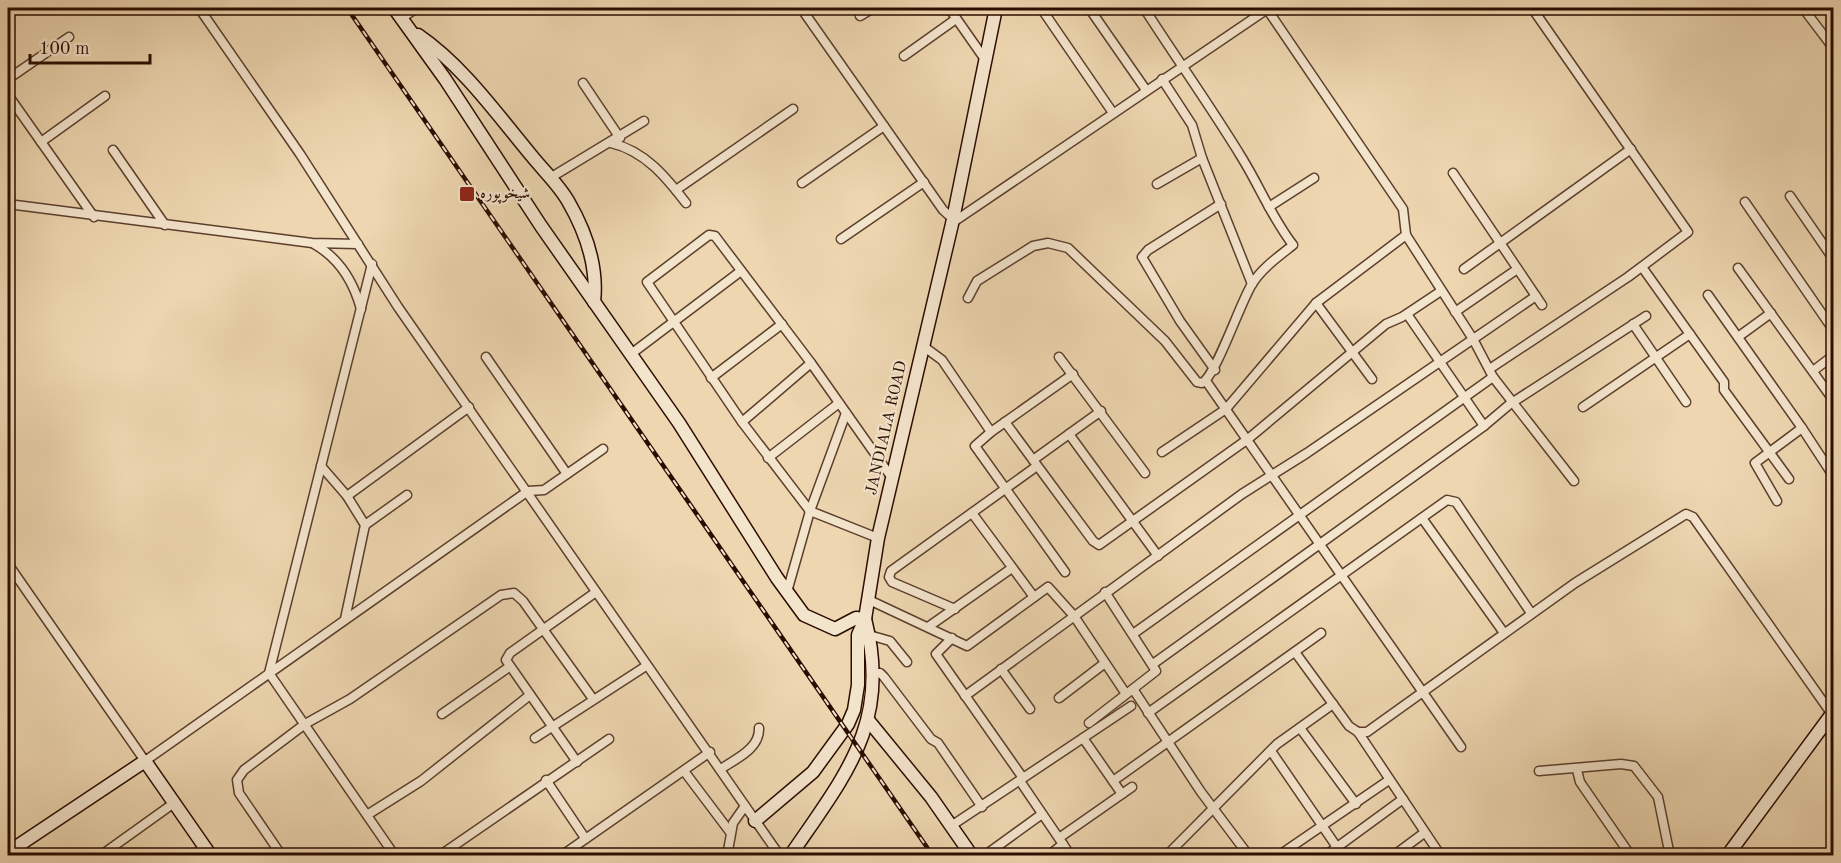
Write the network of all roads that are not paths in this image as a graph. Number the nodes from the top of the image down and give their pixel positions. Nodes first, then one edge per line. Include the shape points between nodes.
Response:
1 (199, 8) edge
2 (394, 8) edge
3 (417, 8) edge
4 (801, 8) edge
5 (873, 8) edge
6 (949, 8) edge
7 (996, 8) edge
8 (1041, 8) edge
9 (1089, 8) edge
10 (1144, 8) edge
11 (1268, 8) edge
12 (1532, 8) edge
13 (1803, 8) edge
14 (860, 16) dead end
15 (402, 18) junction
16 (956, 19) junction
17 (410, 29) junction
18 (69, 37) dead end
19 (1833, 49) edge
20 (904, 56) dead end
21 (984, 58) junction
22 (1181, 66) junction
23 (8, 79) edge
24 (1162, 79) junction
25 (584, 83) dead end
26 (1146, 90) junction
27 (8, 95) edge
28 (105, 96) dead end
29 (793, 109) dead end
30 (1113, 113) junction
31 (644, 121) dead end
32 (884, 126) junction
33 (620, 138) junction
34 (41, 142) junction
35 (611, 143) junction
36 (1631, 149) junction
37 (113, 150) dead end
38 (1202, 158) junction
39 (1453, 173) dead end
40 (550, 178) junction
41 (1314, 178) dead end
42 (924, 182) junction
43 (802, 183) dead end
44 (1157, 184) dead end
45 (676, 190) junction
46 (1790, 196) dead end
47 (1745, 202) dead end
48 (686, 203) dead end
49 (8, 204) edge
50 (1221, 204) junction
51 (1269, 207) junction
52 (94, 217) junction
53 (952, 221) junction
54 (165, 225) junction
55 (1406, 235) junction
56 (841, 239) dead end
57 (312, 243) junction
58 (1498, 243) junction
59 (358, 244) junction
60 (1833, 260) edge
61 (372, 264) junction
62 (1642, 267) junction
63 (1738, 268) dead end
64 (1464, 269) dead end
65 (741, 270) junction
66 (1516, 270) junction
67 (1252, 284) junction
68 (1441, 291) junction
69 (1708, 295) dead end
70 (1536, 296) junction
71 (968, 298) dead end
72 (594, 302) junction
73 (1316, 303) junction
74 (1542, 306) dead end
75 (361, 309) junction
76 (1455, 312) junction
77 (1771, 313) junction
78 (1407, 314) junction
79 (1646, 315) dead end
80 (674, 322) junction
81 (782, 324) junction
82 (1633, 324) junction
83 (1833, 331) edge
84 (1690, 334) junction
85 (1738, 337) junction
86 (1473, 339) junction
87 (923, 346) junction
88 (1352, 351) junction
89 (631, 354) junction
90 (1833, 355) edge
91 (486, 357) dead end
92 (1059, 357) dead end
93 (1655, 357) junction
94 (1439, 361) junction
95 (812, 363) junction
96 (1215, 370) junction
97 (1813, 371) junction
98 (1492, 373) junction
99 (1072, 374) junction
100 (711, 378) junction
101 (1372, 379) dead end
102 (1206, 381) junction
103 (1465, 399) junction
104 (1833, 401) edge
105 (1514, 402) junction
106 (1686, 402) dead end
107 (839, 403) junction
108 (469, 407) junction
109 (1583, 407) dead end
110 (1226, 409) junction
111 (1101, 411) junction
112 (846, 413) junction
113 (742, 422) junction
114 (1005, 422) junction
115 (1484, 426) junction
116 (1802, 428) junction
117 (991, 432) junction
118 (1069, 435) junction
119 (1248, 439) junction
120 (603, 449) dead end
121 (1770, 450) junction
122 (1162, 452) dead end
123 (768, 458) junction
124 (1035, 463) junction
125 (321, 466) junction
126 (1145, 473) dead end
127 (567, 474) junction
128 (1272, 476) junction
129 (1833, 477) edge
130 (892, 478) junction
131 (1789, 479) dead end
132 (1574, 481) dead end
133 (1005, 489) junction
134 (528, 491) junction
135 (407, 495) dead end
136 (347, 496) junction
137 (1777, 501) dead end
138 (810, 511) junction
139 (972, 513) junction
140 (1298, 514) junction
141 (1422, 518) junction
142 (1132, 521) junction
143 (365, 525) junction
144 (878, 538) junction
145 (1320, 544) junction
146 (1158, 556) junction
147 (8, 564) edge
148 (1012, 568) junction
149 (1065, 572) dead end
150 (1342, 574) junction
151 (596, 592) junction
152 (787, 592) junction
153 (1105, 592) junction
154 (1034, 597) junction
155 (867, 599) junction
156 (955, 609) junction
157 (1532, 613) junction
158 (1074, 616) junction
159 (345, 619) junction
160 (865, 619) junction
161 (928, 627) junction
162 (543, 630) junction
163 (1321, 633) dead end
164 (1504, 633) junction
165 (1133, 634) junction
166 (869, 635) junction
167 (952, 638) junction
168 (1295, 651) junction
169 (907, 662) dead end
170 (1106, 663) junction
171 (1153, 664) junction
172 (646, 666) junction
173 (509, 667) junction
174 (1001, 669) junction
175 (269, 673) junction
176 (872, 674) junction
177 (1424, 691) junction
178 (1130, 692) junction
179 (530, 695) junction
180 (965, 696) junction
181 (1059, 698) dead end
182 (593, 699) junction
183 (1333, 704) junction
184 (1131, 706) dead end
185 (1030, 709) dead end
186 (1832, 712) edge
187 (1148, 713) junction
188 (442, 714) dead end
189 (868, 720) junction
190 (1089, 723) dead end
191 (305, 724) junction
192 (552, 726) junction
193 (759, 728) dead end
194 (1300, 728) junction
195 (1358, 732) junction
196 (534, 738) dead end
197 (1083, 738) junction
198 (609, 739) dead end
199 (1168, 742) junction
200 (1461, 747) dead end
201 (1271, 751) junction
202 (710, 752) junction
203 (145, 761) junction
204 (577, 762) junction
205 (721, 769) junction
206 (1578, 770) junction
207 (684, 771) junction
208 (1539, 771) dead end
209 (546, 780) junction
210 (1022, 780) junction
211 (1389, 780) junction
212 (1113, 781) junction
213 (1132, 787) dead end
214 (1122, 794) junction
215 (1403, 799) junction
216 (174, 803) junction
217 (1356, 804) junction
218 (745, 806) junction
219 (982, 807) junction
220 (1213, 808) junction
221 (1042, 814) junction
222 (367, 815) junction
223 (755, 821) junction
224 (1322, 825) junction
225 (951, 826) junction
226 (730, 832) junction
227 (1425, 833) junction
228 (585, 838) junction
229 (1061, 841) junction
230 (1337, 847) junction
231 (10, 851) edge
232 (208, 851) edge
233 (100, 855) edge
234 (192, 855) edge
235 (282, 855) edge
236 (395, 855) edge
237 (439, 855) edge
238 (561, 855) edge
239 (727, 855) edge
240 (780, 855) edge
241 (790, 855) edge
242 (972, 855) edge
243 (984, 855) edge
244 (1048, 855) edge
245 (1071, 855) edge
246 (1166, 855) edge
247 (1249, 855) edge
248 (1278, 855) edge
249 (1325, 855) edge
250 (1343, 855) edge
251 (1393, 855) edge
252 (1441, 855) edge
253 (1631, 855) edge
254 (1665, 855) edge
255 (1727, 855) edge

1 - 59 street
2 - 15 street
3 - 15 street
4 - 32 street
5 - 14 street
6 - 16 street
7 - 21 street, JANDIALA ROAD
8 - 30 street
9 - 26 street
10 - 22 street
11 - 22 street
11 - 55 street via 1403,209
12 - 36 street
13 - 19 street
15 - 17 street
16 - 20 street
16 - 21 street
17 - 40 street via 435,47 477,89
17 - 72 street
18 - 23 street
21 - 53 street, JANDIALA ROAD
22 - 24 street
22 - 51 street via 1238,151
24 - 26 street
24 - 38 street via 1187,114
25 - 33 street
26 - 30 street
27 - 34 street
28 - 34 street
29 - 45 street
30 - 53 street
31 - 33 street
32 - 42 street
32 - 43 street
33 - 35 street
34 - 52 street
35 - 40 street
35 - 45 street via 629,149 659,169
36 - 58 street
36 - 62 street via 1688,232
37 - 54 street
38 - 44 street
38 - 50 street
39 - 58 street
40 - 72 street via 567,199 589,248 596,285
41 - 51 street
42 - 53 street
42 - 56 street
45 - 48 street
46 - 60 street
47 - 83 street
49 - 52 street
50 - 67 street
50 - 96 street via 1142,257
51 - 67 street via 1293,245
52 - 54 street
53 - 87 street, JANDIALA ROAD
54 - 57 street
55 - 68 street
55 - 73 street
57 - 59 street
57 - 75 street via 343,269
58 - 64 street
58 - 66 street
59 - 61 street
61 - 75 street
61 - 108 street
62 - 84 street
62 - 98 street
63 - 77 street
65 - 80 street
65 - 80 street via 712,234 647,282
65 - 81 street
66 - 70 street
66 - 76 street
67 - 96 street via 1225,339
68 - 76 street
68 - 78 street
69 - 85 street
70 - 74 street
70 - 86 street
71 - 102 street via 977,281 1033,246 1058,244 1070,249 1165,341 1197,382
72 - 89 street
73 - 88 street
73 - 110 street
75 - 125 street
76 - 86 street
77 - 85 street
77 - 97 street
78 - 88 street via 1386,324
78 - 94 street
79 - 82 street
80 - 89 street
80 - 100 street
81 - 95 street
81 - 100 street
82 - 93 street
82 - 105 street
84 - 93 street
84 - 121 street via 1724,382 1724,390
85 - 116 street
86 - 94 street
86 - 98 street
87 - 117 street via 942,360
87 - 130 street, JANDIALA ROAD
88 - 101 street
88 - 119 street
89 - 152 street
90 - 97 street
91 - 127 street
92 - 99 street
93 - 106 street
93 - 109 street
94 - 103 street
94 - 128 street
95 - 107 street
95 - 113 street
96 - 102 street
97 - 104 street
98 - 103 street
98 - 105 street
99 - 111 street
99 - 114 street
100 - 113 street
102 - 110 street
103 - 115 street
103 - 140 street
105 - 115 street
105 - 132 street
107 - 112 street
107 - 123 street
108 - 134 street
108 - 136 street
110 - 119 street
110 - 122 street
111 - 118 street
111 - 126 street
112 - 130 street
112 - 138 street
113 - 123 street
114 - 117 street
114 - 124 street
115 - 145 street
116 - 121 street
116 - 129 street
117 - 133 street via 976,448
118 - 124 street
118 - 142 street
119 - 128 street
119 - 142 street
120 - 127 street
121 - 131 street
121 - 137 street via 1755,466
123 - 138 street
124 - 133 street
124 - 142 street via 1096,544
125 - 136 street
125 - 175 street
127 - 134 street via 544,490
128 - 140 street
128 - 146 street
130 - 144 street, JANDIALA ROAD
133 - 139 street
133 - 149 street
134 - 151 street
134 - 159 street
135 - 143 street
136 - 143 street
138 - 144 street
138 - 152 street
139 - 148 street
139 - 156 street via 889,575 892,582
140 - 145 street
140 - 165 street
141 - 150 street
141 - 157 street via 1447,500 1456,502
141 - 164 street
142 - 146 street
143 - 159 street
144 - 155 street, JANDIALA ROAD
145 - 150 street
145 - 171 street
146 - 153 street
147 - 203 street
148 - 154 street
148 - 156 street
150 - 177 street
150 - 187 street
151 - 162 street
151 - 172 street
152 - 160 street via 804,615 835,629 856,618
153 - 158 street
153 - 165 street
154 - 158 street via 1048,587
154 - 167 street via 969,645
155 - 160 street, JANDIALA ROAD
155 - 161 street
156 - 161 street
157 - 164 street
157 - 186 street via 1688,514
158 - 170 street
158 - 174 street
159 - 175 street
160 - 166 street
160 - 223 street, JANDIALA ROAD via 858,635 858,685 848,724 813,772
161 - 167 street
162 - 173 street via 510,653 506,660
162 - 182 street
162 - 191 street via 518,596 501,595 350,699
163 - 168 street
164 - 177 street
165 - 171 street
166 - 169 street via 890,641
166 - 176 street
167 - 180 street via 935,652
168 - 183 street
168 - 199 street
170 - 178 street
170 - 181 street
171 - 178 street via 1155,673
172 - 182 street
172 - 202 street
173 - 179 street
173 - 188 street
174 - 180 street
174 - 185 street
175 - 191 street
175 - 203 street
176 - 189 street
176 - 219 street via 884,677 938,743
177 - 195 street via 1371,730
177 - 200 street
178 - 187 street
178 - 190 street
179 - 192 street
179 - 222 street via 421,781
180 - 210 street
182 - 192 street
183 - 194 street
183 - 195 street
184 - 197 street
186 - 255 street
187 - 199 street
189 - 225 street
189 - 241 street via 859,749
191 - 222 street
191 - 235 street via 248,765 237,780 239,793
192 - 196 street
192 - 204 street
193 - 205 street via 755,745
194 - 201 street
194 - 217 street
195 - 211 street
197 - 210 street
197 - 212 street
198 - 204 street
199 - 212 street
199 - 220 street
201 - 220 street
201 - 224 street
202 - 205 street
202 - 207 street
203 - 216 street
203 - 231 street
204 - 209 street
205 - 218 street
206 - 208 street
206 - 253 street via 1580,782
206 - 254 street via 1628,764 1640,770 1658,796 1668,851
207 - 226 street
207 - 228 street
209 - 228 street
209 - 237 street
210 - 219 street
210 - 221 street
211 - 215 street
211 - 217 street
212 - 214 street
213 - 214 street
214 - 229 street
215 - 227 street
215 - 230 street
216 - 232 street
216 - 233 street
217 - 224 street
218 - 223 street
218 - 226 street
219 - 225 street
220 - 246 street
220 - 247 street
221 - 229 street
221 - 243 street
222 - 236 street
223 - 240 street
224 - 230 street
224 - 248 street
225 - 242 street
226 - 239 street
227 - 251 street
227 - 252 street
228 - 238 street
229 - 244 street
229 - 245 street
230 - 249 street
230 - 250 street
232 - 234 street

